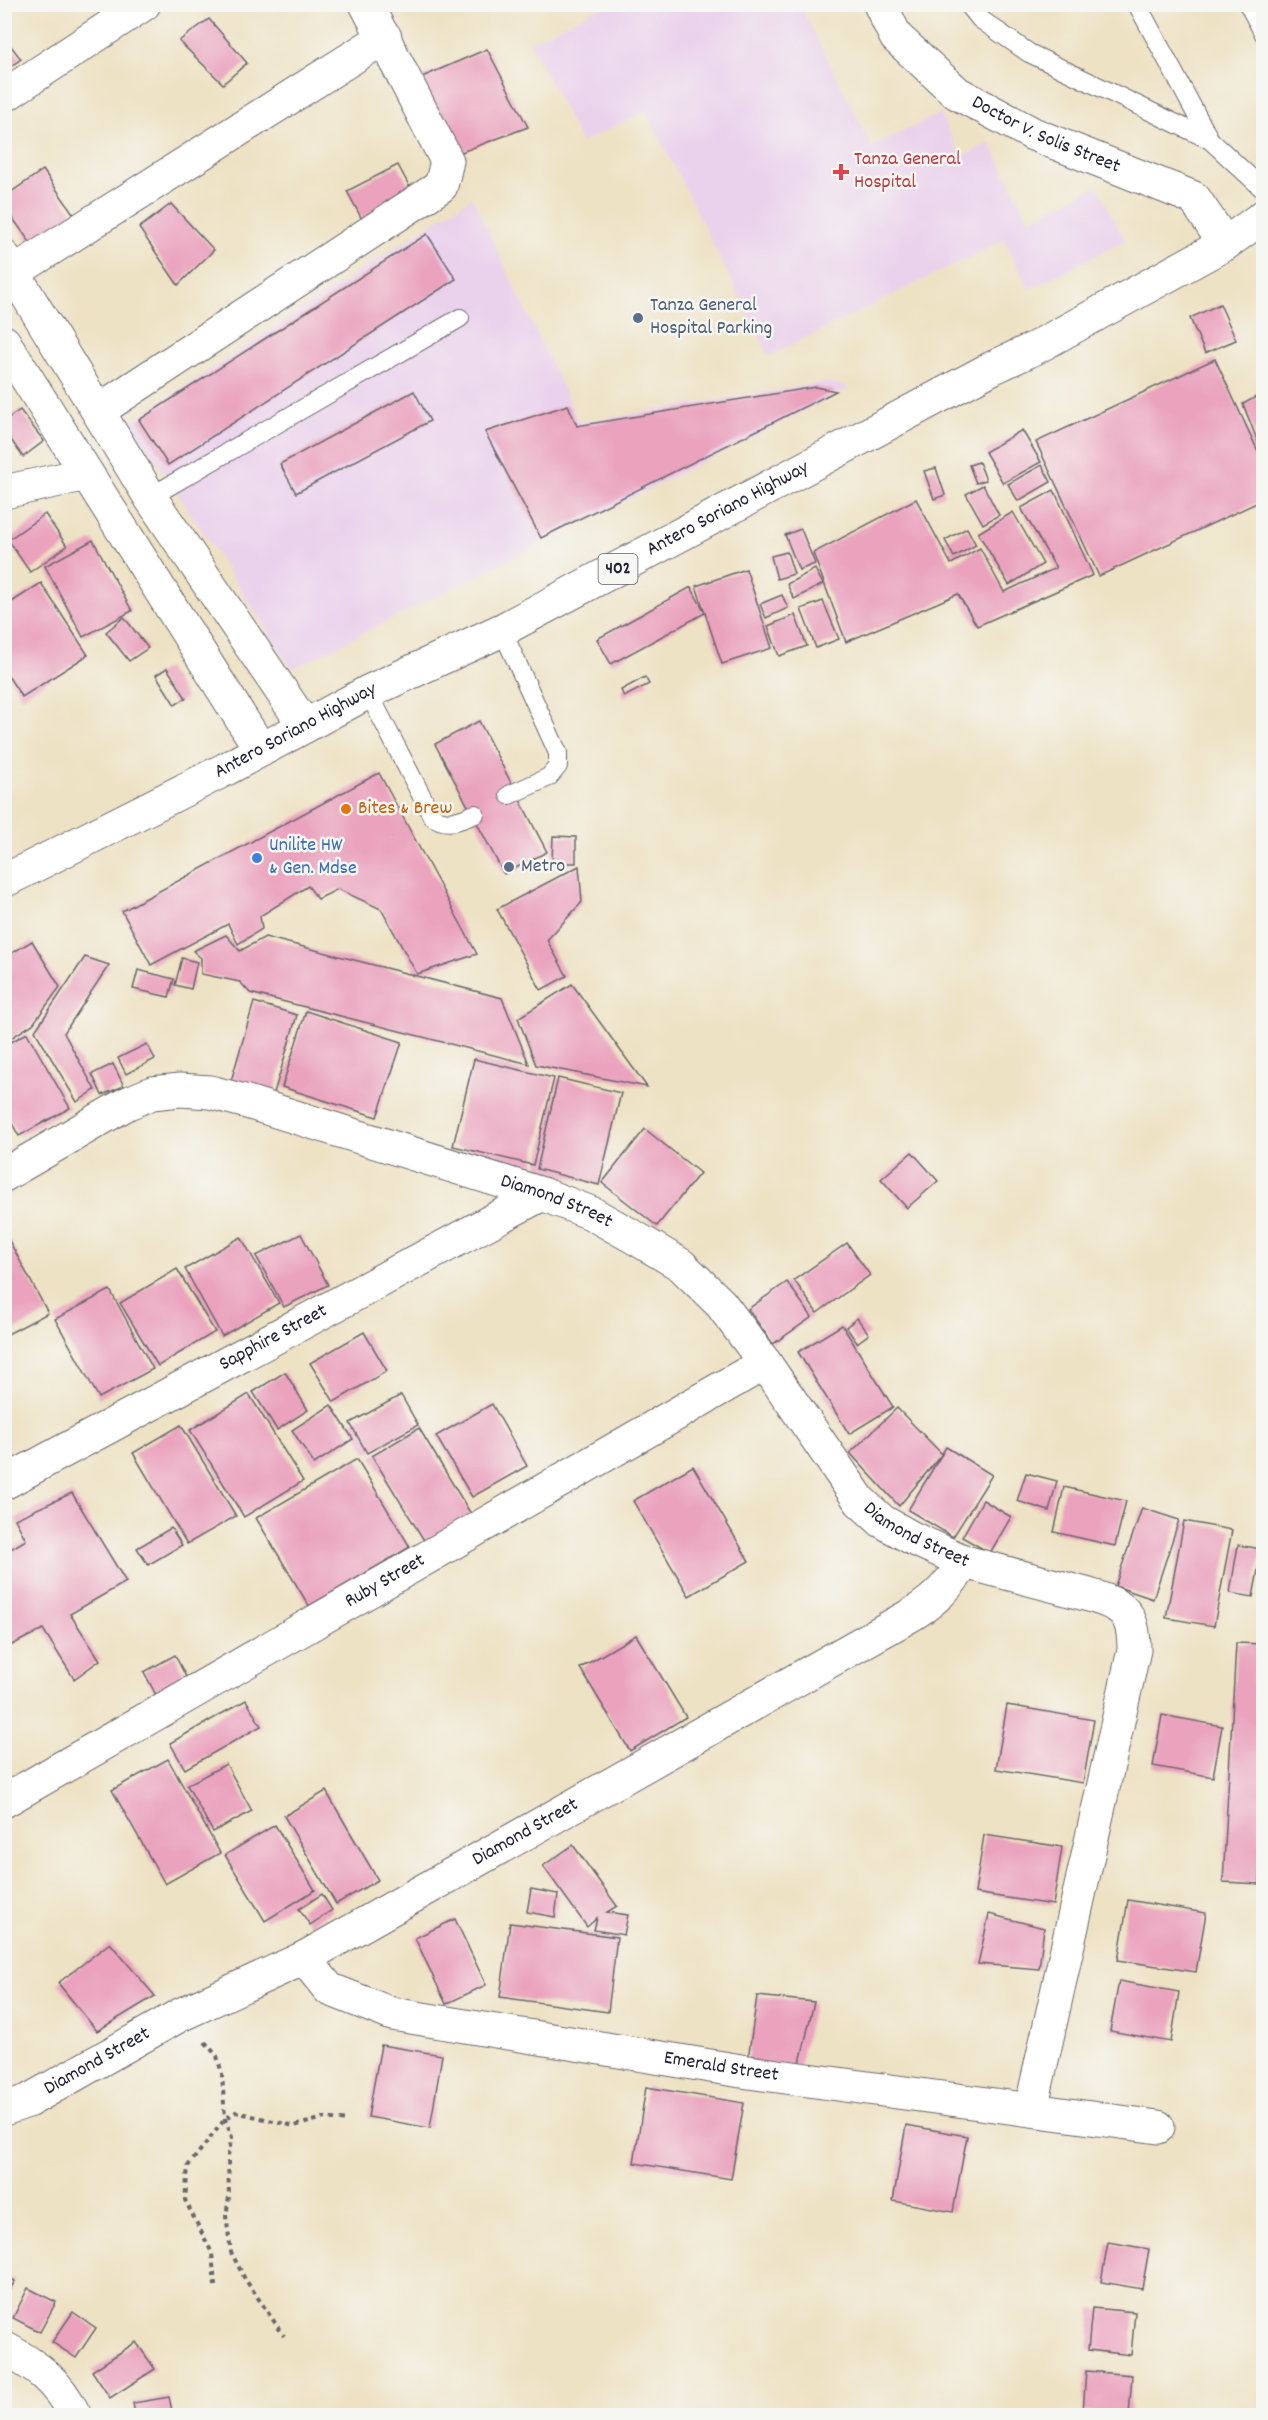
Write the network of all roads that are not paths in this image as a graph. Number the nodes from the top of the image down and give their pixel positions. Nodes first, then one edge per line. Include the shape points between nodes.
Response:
1 (144, 4) edge
2 (366, 4) edge
3 (880, 4) edge
4 (968, 4) edge
5 (1137, 4) edge
6 (1248, 4) edge
7 (1263, 34) edge
8 (385, 37) junction
9 (4, 96) edge
10 (1210, 140) junction
11 (1263, 190) edge
12 (1263, 216) edge
13 (1263, 232) edge
14 (1225, 244) junction
15 (9, 265) edge
16 (460, 318) dead end
17 (4, 342) edge
18 (98, 411) junction
19 (87, 474) junction
20 (4, 492) edge
21 (150, 497) junction
22 (502, 630) junction
23 (368, 692) junction
24 (305, 726) junction
25 (261, 750) junction
26 (509, 795) dead end
27 (475, 814) dead end
28 (4, 881) edge
29 (4, 1174) edge
30 (542, 1194) junction
31 (765, 1363) junction
32 (4, 1483) edge
33 (965, 1562) junction
34 (4, 1801) edge
35 (304, 1958) junction
36 (4, 2109) edge
37 (1031, 2109) junction
38 (1158, 2127) dead end
39 (4, 2348) edge
40 (75, 2415) edge

1 - 9 street
2 - 8 street
3 - 14 street, Doctor V. Solis Street via 896,37 957,93 1033,134 1194,198
4 - 10 lane via 980,19 1029,53
5 - 10 lane
6 - 7 lane
8 - 15 street
8 - 18 street via 447,161 441,186
10 - 11 lane
12 - 14 street, Antero Soriano Highway / 402
13 - 14 street, Antero Soriano Highway / 402
14 - 22 street, Antero Soriano Highway / 402
15 - 18 street
16 - 21 lane
17 - 19 street
18 - 21 street
19 - 20 street
19 - 25 street
21 - 24 street
22 - 23 street, Antero Soriano Highway / 402
22 - 26 lane via 558,753 558,766 549,777
23 - 24 street, Antero Soriano Highway / 402
23 - 27 lane via 432,816 451,823
24 - 25 street, Antero Soriano Highway / 402
25 - 28 street, Antero Soriano Highway / 402
29 - 30 street, Diamond Street via 126,1104 152,1093 180,1090 210,1092 244,1101
30 - 31 street, Diamond Street via 591,1213 681,1265 721,1304
30 - 32 street, Sapphire Street
31 - 33 street, Diamond Street via 860,1501 882,1521
31 - 34 street, Ruby Street
33 - 35 street, Diamond Street via 946,1590 928,1606
33 - 37 street via 1108,1601 1125,1611 1134,1629 1134,1650
35 - 36 street, Diamond Street via 180,2015 28,2100
35 - 37 street, Emerald Street via 329,1989 392,2014 741,2071
37 - 38 street, Emerald Street
39 - 40 street via 39,2367 61,2389

